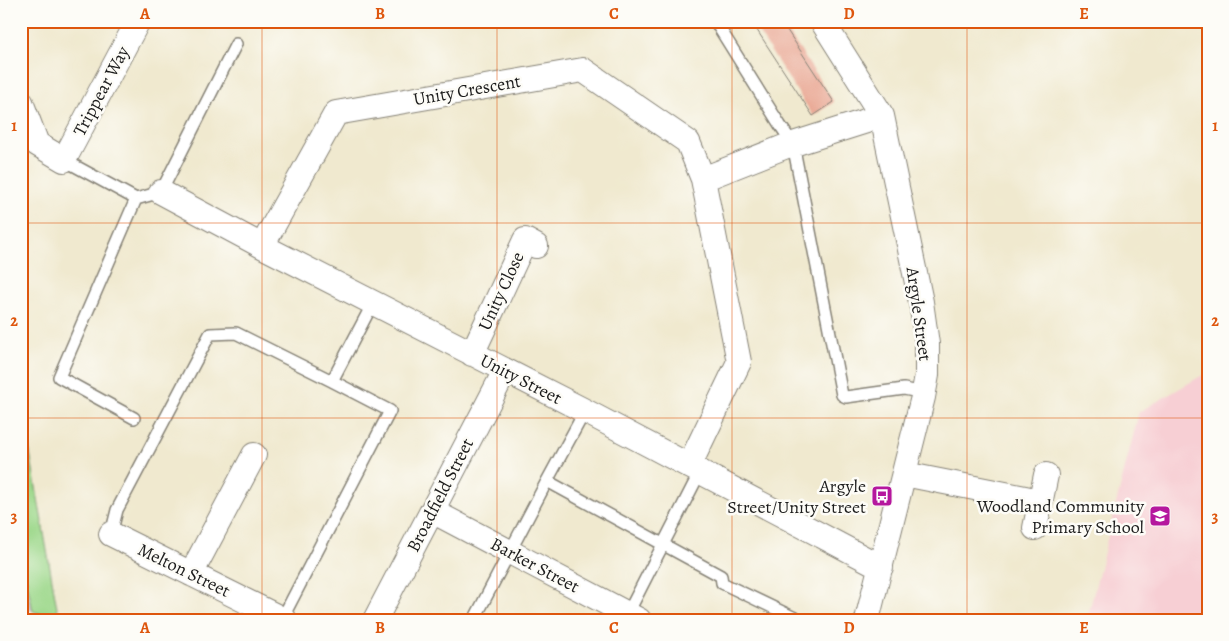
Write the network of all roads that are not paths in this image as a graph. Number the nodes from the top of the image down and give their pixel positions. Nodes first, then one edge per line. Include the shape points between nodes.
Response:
1 (138, 21) edge
2 (715, 21) edge
3 (822, 21) edge
4 (236, 44) dead end
5 (21, 102) edge
6 (882, 116) junction
7 (793, 144) junction
8 (64, 160) junction
9 (703, 179) junction
10 (161, 192) junction
11 (136, 199) junction
12 (262, 246) junction
13 (536, 246) dead end
14 (373, 303) junction
15 (472, 354) junction
16 (505, 370) junction
17 (332, 381) junction
18 (924, 393) junction
19 (584, 410) junction
20 (134, 418) dead end
21 (254, 455) dead end
22 (695, 469) junction
23 (904, 474) junction
24 (1046, 475) dead end
25 (547, 481) junction
26 (1040, 501) junction
27 (432, 511) junction
28 (1035, 528) dead end
29 (111, 534) joint
30 (664, 544) junction
31 (510, 552) junction
32 (881, 567) junction
33 (191, 574) junction
34 (276, 618) edge
35 (631, 618) edge
36 (375, 620) edge
37 (474, 620) edge
38 (799, 620) edge
39 (868, 620) edge

1 - 8 street, Trippear Way
2 - 7 lane
3 - 6 street, Argyle Street
4 - 10 lane
5 - 8 street via 37,144
6 - 7 street
6 - 18 street, Argyle Street via 921,302 927,344
7 - 9 street
7 - 18 lane via 842,395 904,389
8 - 11 lane
9 - 12 street, Unity Crescent via 688,142 583,70 336,113
9 - 22 street, Unity Crescent via 739,362
10 - 11 lane
10 - 12 street, Unity Street
11 - 20 lane via 59,377
12 - 14 street, Unity Street
13 - 15 street, Unity Close via 525,240
14 - 15 street, Unity Street
14 - 17 lane
15 - 16 street, Unity Street
16 - 19 street, Unity Street
16 - 27 street, Broadfield Street
17 - 29 lane via 236,333 210,334 117,510
17 - 34 lane via 390,411
18 - 23 street, Argyle Street
19 - 22 street, Unity Street
19 - 25 lane
21 - 33 street
22 - 30 lane
22 - 32 street, Unity Street
23 - 26 street
23 - 32 street, Argyle Street
24 - 26 street
25 - 30 lane
25 - 31 lane
26 - 28 street
27 - 31 street, Barker Street
27 - 36 street, Broadfield Street
29 - 33 street, Melton Street
30 - 35 lane
30 - 38 lane via 721,576 722,582
31 - 35 street, Barker Street
31 - 37 lane
32 - 39 street, Argyle Street
33 - 34 street, Melton Street

